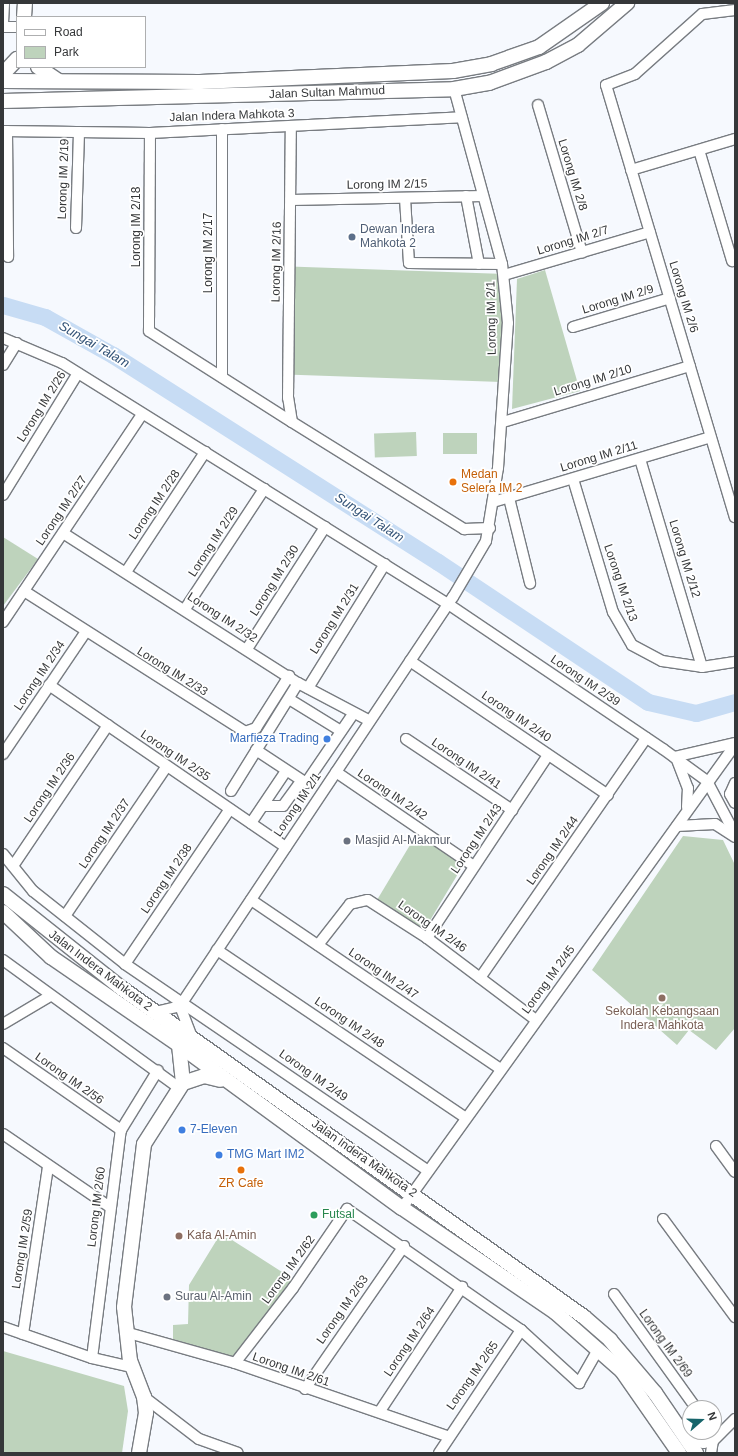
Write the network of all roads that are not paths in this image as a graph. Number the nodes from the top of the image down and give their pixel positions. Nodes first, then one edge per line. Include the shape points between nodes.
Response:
1 (4, 3) edge
2 (25, 3) edge
3 (602, 3) edge
4 (628, 3) edge
5 (735, 10) edge
6 (24, 16) edge
7 (3, 23) edge
8 (3, 27) edge
9 (16, 27) edge
10 (16, 60) edge
11 (40, 68) edge
12 (3, 74) edge
13 (3, 81) edge
14 (61, 82) junction
15 (454, 89) junction
16 (3, 102) edge
17 (538, 105) dead end
18 (462, 117) junction
19 (291, 127) junction
20 (222, 129) junction
21 (5, 131) edge
22 (79, 132) junction
23 (150, 132) junction
24 (735, 139) edge
25 (699, 150) junction
26 (631, 170) junction
27 (466, 196) junction
28 (483, 196) junction
29 (404, 198) junction
30 (291, 200) junction
31 (76, 228) dead end
32 (650, 232) junction
33 (582, 252) junction
34 (8, 257) dead end
35 (732, 261) dead end
36 (479, 264) junction
37 (502, 264) junction
38 (504, 276) junction
39 (670, 298) junction
40 (574, 326) dead end
41 (3, 338) edge
42 (16, 343) junction
43 (3, 365) edge
44 (690, 366) junction
45 (78, 373) junction
46 (222, 377) junction
47 (142, 414) junction
48 (292, 422) junction
49 (503, 422) junction
50 (711, 437) junction
51 (205, 452) junction
52 (640, 459) junction
53 (573, 479) junction
54 (264, 488) junction
55 (3, 495) edge
56 (509, 498) junction
57 (493, 502) junction
58 (735, 517) edge
59 (325, 527) junction
60 (490, 528) junction
61 (63, 533) junction
62 (385, 564) junction
63 (126, 572) junction
64 (530, 583) dead end
65 (24, 591) junction
66 (450, 600) junction
67 (185, 609) junction
68 (3, 622) edge
69 (85, 633) junction
70 (247, 649) junction
71 (410, 661) junction
72 (735, 662) edge
73 (702, 667) junction
74 (289, 676) junction
75 (298, 683) junction
76 (49, 686) junction
77 (308, 688) junction
78 (289, 699) junction
79 (353, 714) junction
80 (370, 721) junction
81 (108, 725) junction
82 (341, 731) junction
83 (646, 738) junction
84 (406, 739) dead end
85 (735, 744) edge
86 (256, 750) junction
87 (3, 754) edge
88 (548, 755) junction
89 (674, 757) junction
90 (167, 766) junction
91 (286, 771) junction
92 (336, 772) junction
93 (301, 781) junction
94 (707, 781) junction
95 (735, 783) edge
96 (231, 791) dead end
97 (608, 795) junction
98 (735, 803) edge
99 (263, 806) junction
100 (230, 809) junction
101 (512, 810) junction
102 (687, 810) junction
103 (251, 824) junction
104 (677, 826) junction
105 (735, 835) edge
106 (286, 847) junction
107 (3, 854) edge
108 (13, 866) junction
109 (474, 866) junction
110 (3, 894) edge
111 (251, 900) junction
112 (3, 912) edge
113 (65, 916) junction
114 (427, 938) junction
115 (62, 944) junction
116 (318, 945) junction
117 (217, 950) junction
118 (51, 957) junction
119 (3, 960) edge
120 (125, 964) junction
121 (480, 978) junction
122 (50, 996) junction
123 (181, 1004) junction
124 (155, 1012) junction
125 (536, 1020) junction
126 (3, 1024) edge
127 (192, 1038) junction
128 (179, 1045) junction
129 (3, 1048) edge
130 (501, 1069) junction
131 (158, 1070) junction
132 (227, 1081) junction
133 (181, 1085) junction
134 (466, 1118) junction
135 (121, 1130) junction
136 (3, 1134) edge
137 (716, 1146) dead end
138 (48, 1167) junction
139 (428, 1171) junction
140 (735, 1172) edge
141 (411, 1193) junction
142 (110, 1207) junction
143 (402, 1208) junction
144 (663, 1218) dead end
145 (404, 1246) junction
146 (462, 1287) junction
147 (614, 1294) dead end
148 (735, 1317) edge
149 (3, 1327) edge
150 (521, 1330) junction
151 (125, 1332) junction
152 (23, 1334) junction
153 (599, 1348) junction
154 (92, 1358) junction
155 (234, 1364) junction
156 (132, 1367) junction
157 (304, 1389) junction
158 (144, 1397) junction
159 (690, 1400) edge
160 (380, 1411) junction
161 (735, 1419) edge
162 (722, 1430) edge
163 (682, 1433) edge
164 (447, 1436) junction
165 (199, 1439) junction
166 (687, 1440) edge
167 (690, 1440) edge
168 (709, 1440) edge
169 (714, 1440) edge
170 (139, 1453) edge
171 (216, 1453) edge
172 (238, 1453) edge
173 (439, 1453) edge
174 (679, 1453) edge
175 (696, 1453) edge
176 (711, 1453) edge

1 - 7 street
2 - 6 street
3 - 14 street, Jalan Sultan Mahmud via 539,46 491,64 453,71 200,82
4 - 15 street, Jalan Sultan Mahmud via 578,45 546,62 489,83
5 - 26 street, Lorong IM 2/6 via 702,14 635,74 606,85
8 - 9 street
10 - 12 street
11 - 14 street
13 - 14 street, Jalan Sultan Mahmud
15 - 16 street, Jalan Sultan Mahmud
15 - 18 street, Lorong IM 2/1
17 - 33 street, Lorong IM 2/8
18 - 19 street, Jalan Indera Mahkota 3
18 - 28 street, Lorong IM 2/1
19 - 20 street, Jalan Indera Mahkota 3
19 - 30 street, Lorong IM 2/16
20 - 23 street, Jalan Indera Mahkota 3
20 - 46 street, Lorong IM 2/17
21 - 22 street, Jalan Indera Mahkota 3
21 - 34 street
22 - 23 street, Jalan Indera Mahkota 3
22 - 31 street, Lorong IM 2/19
23 - 46 street, Lorong IM 2/18 via 151,261 146,322 151,333
24 - 25 street
25 - 26 street
25 - 35 street
26 - 32 street, Lorong IM 2/6
27 - 28 street, Lorong IM 2/15
27 - 29 street, Lorong IM 2/15
27 - 36 street
28 - 37 street, Lorong IM 2/1
29 - 30 street, Lorong IM 2/15
29 - 36 street via 409,263
30 - 48 street, Lorong IM 2/16 via 288,398
32 - 33 street, Lorong IM 2/7
32 - 39 street, Lorong IM 2/6
33 - 38 street, Lorong IM 2/7
36 - 37 street
37 - 38 street, Lorong IM 2/1
38 - 49 street, Lorong IM 2/1 via 508,323
39 - 40 street, Lorong IM 2/9
39 - 44 street, Lorong IM 2/6
41 - 42 street, Lorong IM 2/39
42 - 43 street
42 - 45 street, Lorong IM 2/39
44 - 49 street, Lorong IM 2/10
44 - 50 street, Lorong IM 2/6
45 - 47 street, Lorong IM 2/39
45 - 55 street, Lorong IM 2/26
46 - 48 street
47 - 51 street, Lorong IM 2/39
47 - 61 street, Lorong IM 2/27
48 - 60 street via 464,529
49 - 57 street, Lorong IM 2/1
50 - 52 street, Lorong IM 2/11
50 - 58 street, Lorong IM 2/6
51 - 54 street, Lorong IM 2/39
51 - 63 street, Lorong IM 2/28
52 - 53 street, Lorong IM 2/11
52 - 73 street, Lorong IM 2/12
53 - 56 street, Lorong IM 2/11
53 - 73 street, Lorong IM 2/13 via 622,631 632,645 662,662
54 - 59 street, Lorong IM 2/39
54 - 67 street, Lorong IM 2/29
56 - 57 street, Lorong IM 2/11
56 - 64 street
57 - 60 street, Lorong IM 2/1
59 - 62 street, Lorong IM 2/39
59 - 70 street, Lorong IM 2/30
60 - 66 street, Lorong IM 2/1 via 481,551
61 - 63 street, Lorong IM 2/32
61 - 65 street, Lorong IM 2/27
62 - 66 street, Lorong IM 2/39
62 - 77 street, Lorong IM 2/31
63 - 67 street, Lorong IM 2/32
65 - 68 street, Lorong IM 2/27
65 - 69 street, Lorong IM 2/33
66 - 71 street, Lorong IM 2/1
66 - 83 street, Lorong IM 2/39
67 - 70 street, Lorong IM 2/32
69 - 74 street, Lorong IM 2/33 via 245,732 256,728
69 - 76 street, Lorong IM 2/34
70 - 74 street, Lorong IM 2/32
71 - 80 street, Lorong IM 2/1
71 - 88 street, Lorong IM 2/40
72 - 73 street, Lorong IM 2/13
74 - 75 street, Lorong IM 2/32
75 - 77 street, Lorong IM 2/32
75 - 78 street
76 - 81 street, Lorong IM 2/35
76 - 87 street, Lorong IM 2/34
77 - 79 street, Lorong IM 2/32
78 - 82 street
78 - 86 street
79 - 80 street, Lorong IM 2/32
79 - 82 street
80 - 92 street, Lorong IM 2/1
81 - 90 street, Lorong IM 2/35
81 - 108 street, Lorong IM 2/36
82 - 93 street via 307,782
83 - 89 street, Lorong IM 2/39
83 - 97 street, Lorong IM 2/44
84 - 101 street, Lorong IM 2/41
85 - 89 street
85 - 94 street, Lorong IM 2/45
86 - 91 street
86 - 96 street
88 - 97 street, Lorong IM 2/40
88 - 101 street, Lorong IM 2/43
89 - 94 street, Lorong IM 2/39
89 - 102 street via 688,788
90 - 100 street, Lorong IM 2/35
90 - 113 street, Lorong IM 2/37
91 - 93 street
91 - 99 street
92 - 106 street, Lorong IM 2/1
92 - 109 street, Lorong IM 2/42
93 - 99 street via 282,806
94 - 102 street, Lorong IM 2/45
94 - 105 street
95 - 98 street via 730,794
97 - 121 street, Lorong IM 2/44
99 - 103 street
100 - 103 street, Lorong IM 2/35
100 - 120 street, Lorong IM 2/38
101 - 109 street, Lorong IM 2/43
102 - 104 street, Lorong IM 2/45
103 - 106 street, Lorong IM 2/35
104 - 105 street via 704,822 715,824
104 - 125 street, Lorong IM 2/45
106 - 111 street, Lorong IM 2/1
107 - 108 street, Lorong IM 2/49
108 - 113 street, Lorong IM 2/49 via 32,891
109 - 114 street, Lorong IM 2/43
110 - 115 street, Jalan Indera Mahkota 2
111 - 116 street, Lorong IM 2/47
111 - 117 street, Lorong IM 2/1
112 - 118 street, Jalan Indera Mahkota 2
113 - 120 street, Lorong IM 2/49
114 - 116 street, Lorong IM 2/46 via 368,900 350,904
114 - 121 street, Lorong IM 2/46
115 - 118 street via 53,949
115 - 124 street, Jalan Indera Mahkota 2
116 - 130 street, Lorong IM 2/47
117 - 123 street, Lorong IM 2/1
117 - 134 street, Lorong IM 2/48
118 - 128 street, Jalan Indera Mahkota 2
119 - 122 street
120 - 123 street, Lorong IM 2/49
121 - 125 street, Lorong IM 2/46
122 - 126 street
122 - 131 street
123 - 124 street
123 - 127 street
123 - 139 street, Lorong IM 2/49
124 - 127 street, Jalan Indera Mahkota 2
125 - 130 street, Lorong IM 2/45
127 - 141 street, Jalan Indera Mahkota 2
128 - 132 street, Jalan Indera Mahkota 2
128 - 133 street
129 - 135 street, Lorong IM 2/56
130 - 134 street, Lorong IM 2/45
131 - 133 street
131 - 135 street, Lorong IM 2/60
132 - 133 street via 204,1076
132 - 143 street, Jalan Indera Mahkota 2
133 - 151 street via 144,1144 129,1242 124,1307
134 - 139 street, Lorong IM 2/45
135 - 142 street, Lorong IM 2/60
136 - 138 street
137 - 140 street
138 - 142 street
138 - 152 street, Lorong IM 2/59
139 - 141 street, Lorong IM 2/45
141 - 143 street, Lorong IM 2/45
141 - 163 street, Jalan Indera Mahkota 2 via 584,1317 610,1340 655,1393
142 - 154 street, Lorong IM 2/60
143 - 153 street, Jalan Indera Mahkota 2 via 555,1312
144 - 148 street
145 - 146 street
145 - 155 street, Lorong IM 2/62 via 347,1209 294,1288
145 - 157 street, Lorong IM 2/63
146 - 150 street
146 - 160 street, Lorong IM 2/64
147 - 159 street, Lorong IM 2/69
149 - 152 street
150 - 153 street via 580,1383
150 - 164 street, Lorong IM 2/65
151 - 155 street, Lorong IM 2/61
151 - 156 street
152 - 154 street
153 - 174 street, Jalan Indera Mahkota 2 via 637,1390
154 - 156 street
155 - 157 street, Lorong IM 2/61
156 - 158 street
157 - 160 street, Lorong IM 2/61
158 - 165 street
158 - 170 street via 146,1414
160 - 164 street, Lorong IM 2/61
161 - 162 street
164 - 173 street, Lorong IM 2/65
165 - 171 street
165 - 172 street
166 - 175 street, Jalan Indera Mahkota 2
167 - 168 street via 704,1443
169 - 176 street

